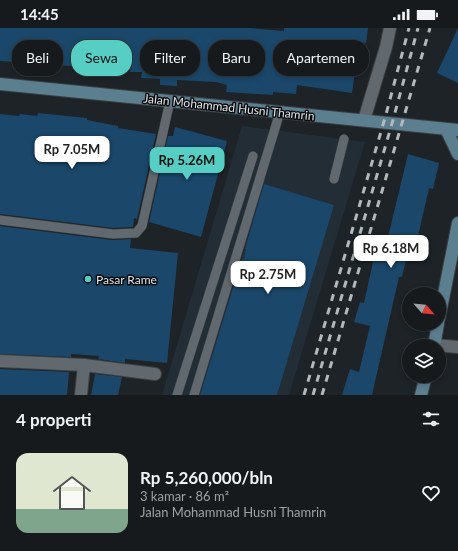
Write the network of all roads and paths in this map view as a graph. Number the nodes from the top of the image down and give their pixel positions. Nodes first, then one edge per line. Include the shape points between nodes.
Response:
1 (390, 28) edge
2 (0, 84) edge
3 (170, 101) junction
4 (280, 112) junction
5 (364, 120) junction
6 (452, 129) edge
7 (344, 139) dead end
8 (458, 154) edge
9 (253, 156) dead end
10 (334, 179) dead end
11 (0, 220) edge
12 (458, 222) edge
13 (445, 287) edge
14 (446, 346) edge
15 (458, 347) edge
16 (0, 361) edge
17 (84, 364) junction
18 (155, 374) dead end
19 (424, 383) edge
20 (81, 395) edge
21 (177, 395) edge
22 (194, 395) edge
23 (421, 395) edge

1 - 5 street
2 - 3 main road, Jalan Mohammad Husni Thamrin
3 - 4 main road, Jalan Mohammad Husni Thamrin
3 - 11 lane via 142,226 136,234 112,234
4 - 5 main road, Jalan Mohammad Husni Thamrin
4 - 22 lane
5 - 6 main road, Jalan Mohammad Husni Thamrin
6 - 8 main road
7 - 10 lane
9 - 21 lane
12 - 13 main road
14 - 15 street
16 - 17 street
17 - 18 street
17 - 20 street
19 - 23 main road

